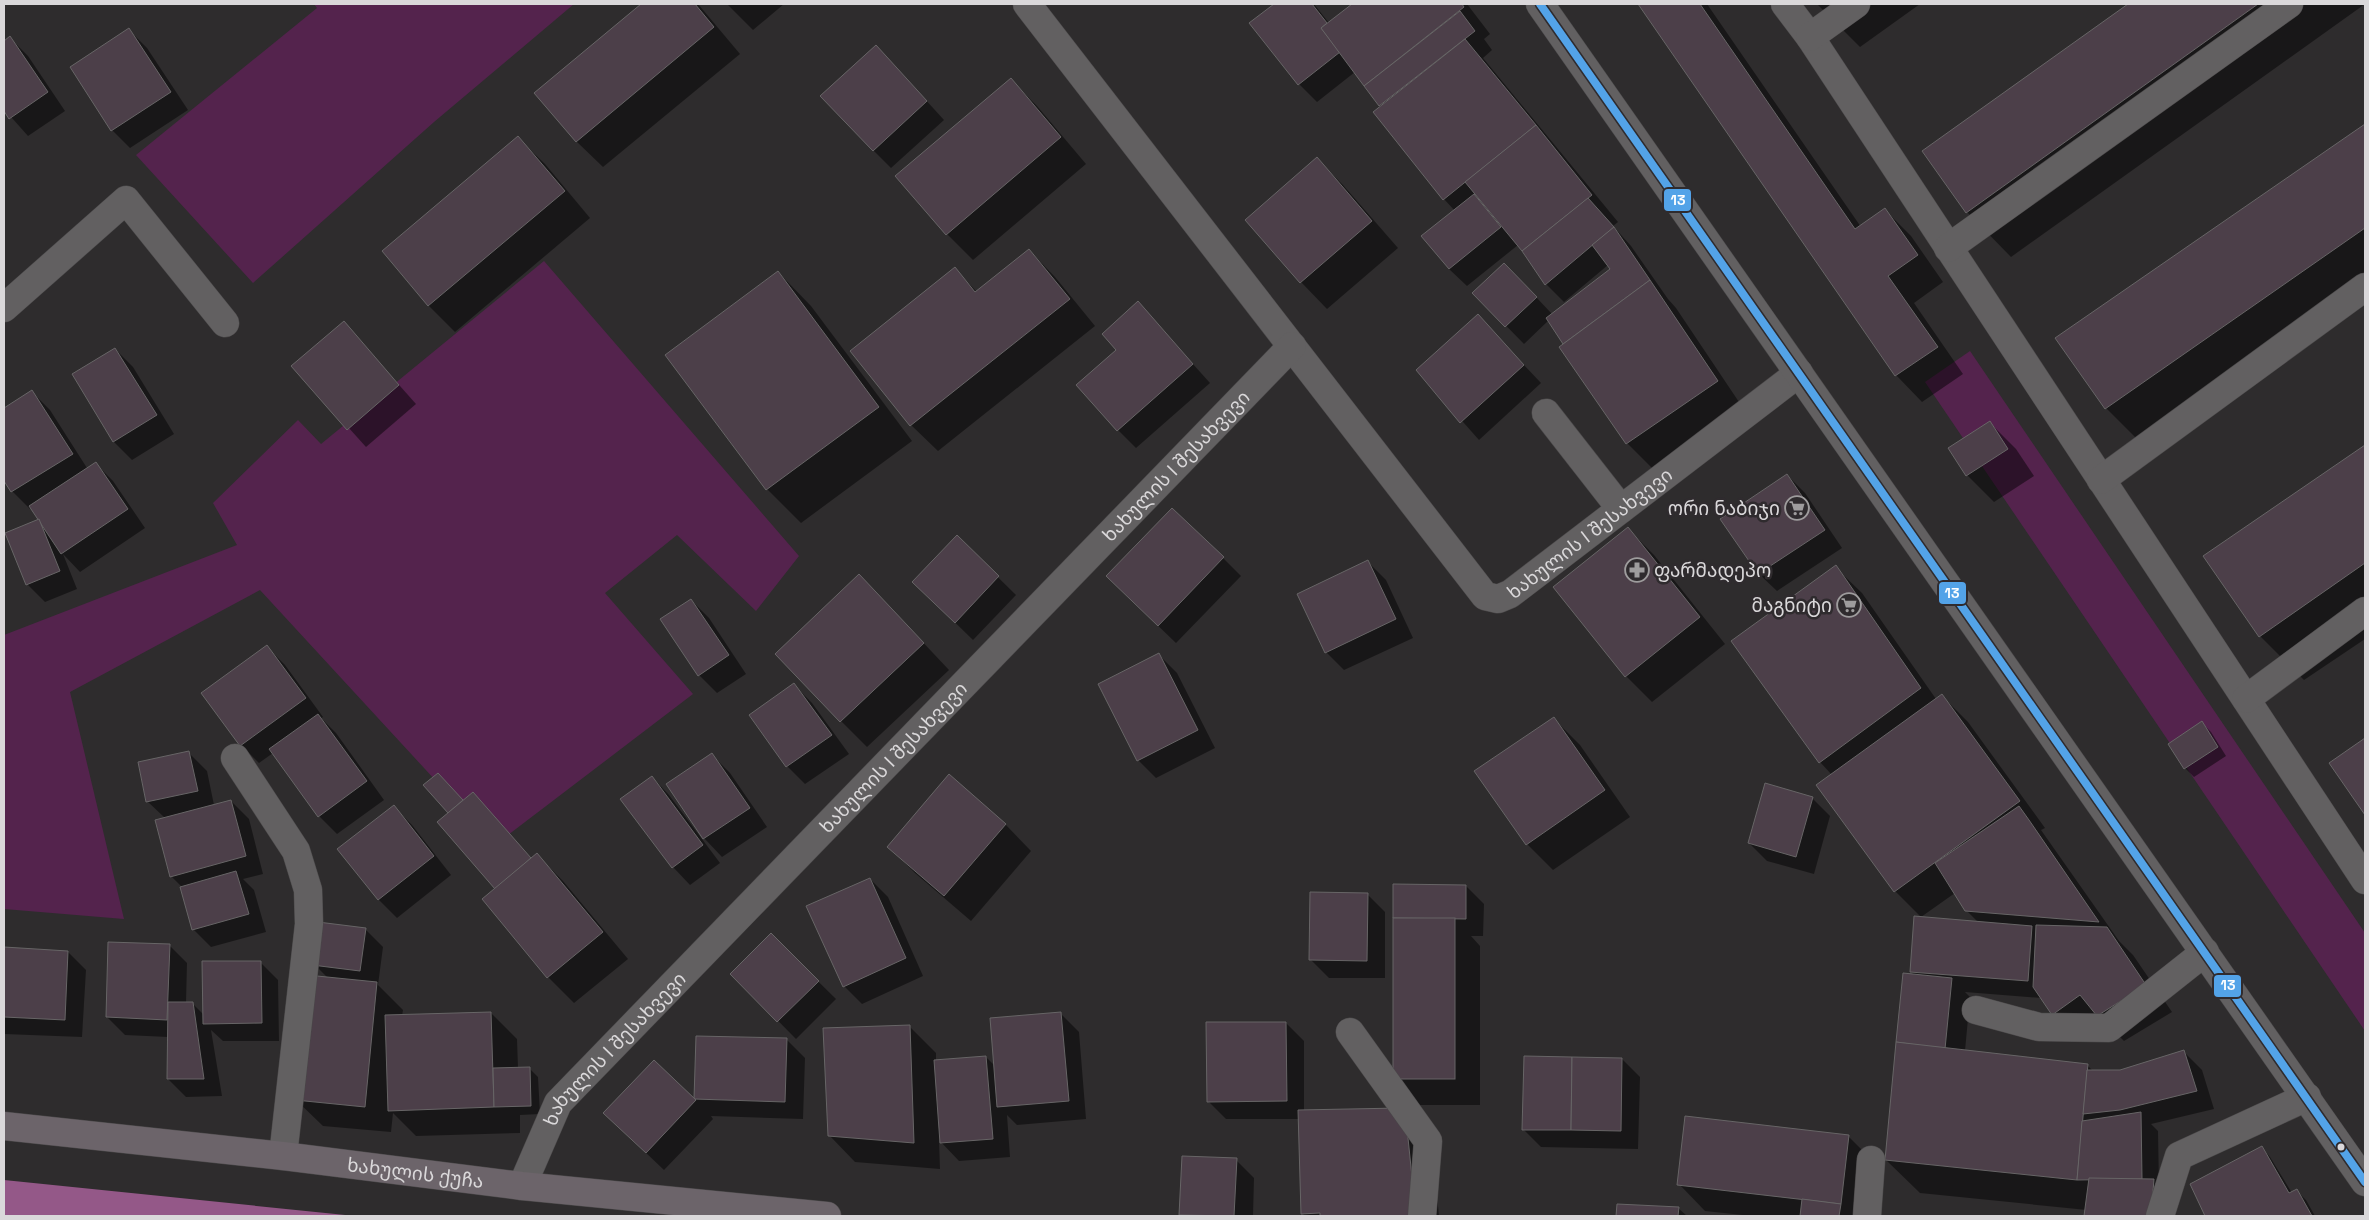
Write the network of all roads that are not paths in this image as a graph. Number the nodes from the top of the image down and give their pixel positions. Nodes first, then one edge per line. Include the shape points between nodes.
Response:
1 (1027, 4) edge
2 (1540, 4) edge
3 (1785, 4) edge
4 (1856, 4) edge
5 (2289, 4) edge
6 (1810, 37) junction
7 (1948, 248) junction
8 (2365, 287) edge
9 (4, 308) edge
10 (225, 323) dead end
11 (1292, 346) junction
12 (1799, 373) junction
13 (1546, 413) dead end
14 (2101, 480) junction
15 (1621, 509) junction
16 (2365, 610) edge
17 (2246, 699) junction
18 (235, 758) dead end
19 (2365, 880) edge
20 (2205, 952) junction
21 (1976, 1010) dead end
22 (1350, 1032) dead end
23 (2307, 1097) junction
24 (4, 1126) edge
25 (283, 1156) junction
26 (1871, 1160) dead end
27 (2365, 1182) edge
28 (522, 1186) junction
29 (827, 1216) edge
30 (1422, 1216) edge
31 (1866, 1216) edge
32 (2160, 1216) edge

1 - 11 street, ხახულის I შესახვევი
2 - 12 street
3 - 6 street
4 - 6 street
5 - 7 street
6 - 7 street
7 - 14 street
8 - 14 street
9 - 10 street via 126,200
11 - 15 street, ხახულის I შესახვევი via 1485,596 1498,600 1510,594
11 - 28 street, ხახულის I შესახვევი via 558,1103
12 - 15 street, ხახულის I შესახვევი
12 - 20 street
13 - 15 street
14 - 17 street
16 - 17 street
17 - 19 street
18 - 25 street via 296,851 308,890 310,924
20 - 21 street via 2109,1028 2038,1027
20 - 23 street
22 - 30 street via 1428,1141
23 - 27 street
23 - 32 street via 2179,1156
24 - 25 main road, ხახულის ქუჩა
25 - 28 main road, ხახულის ქუჩა
26 - 31 street
28 - 29 main road, ხახულის ქუჩა

